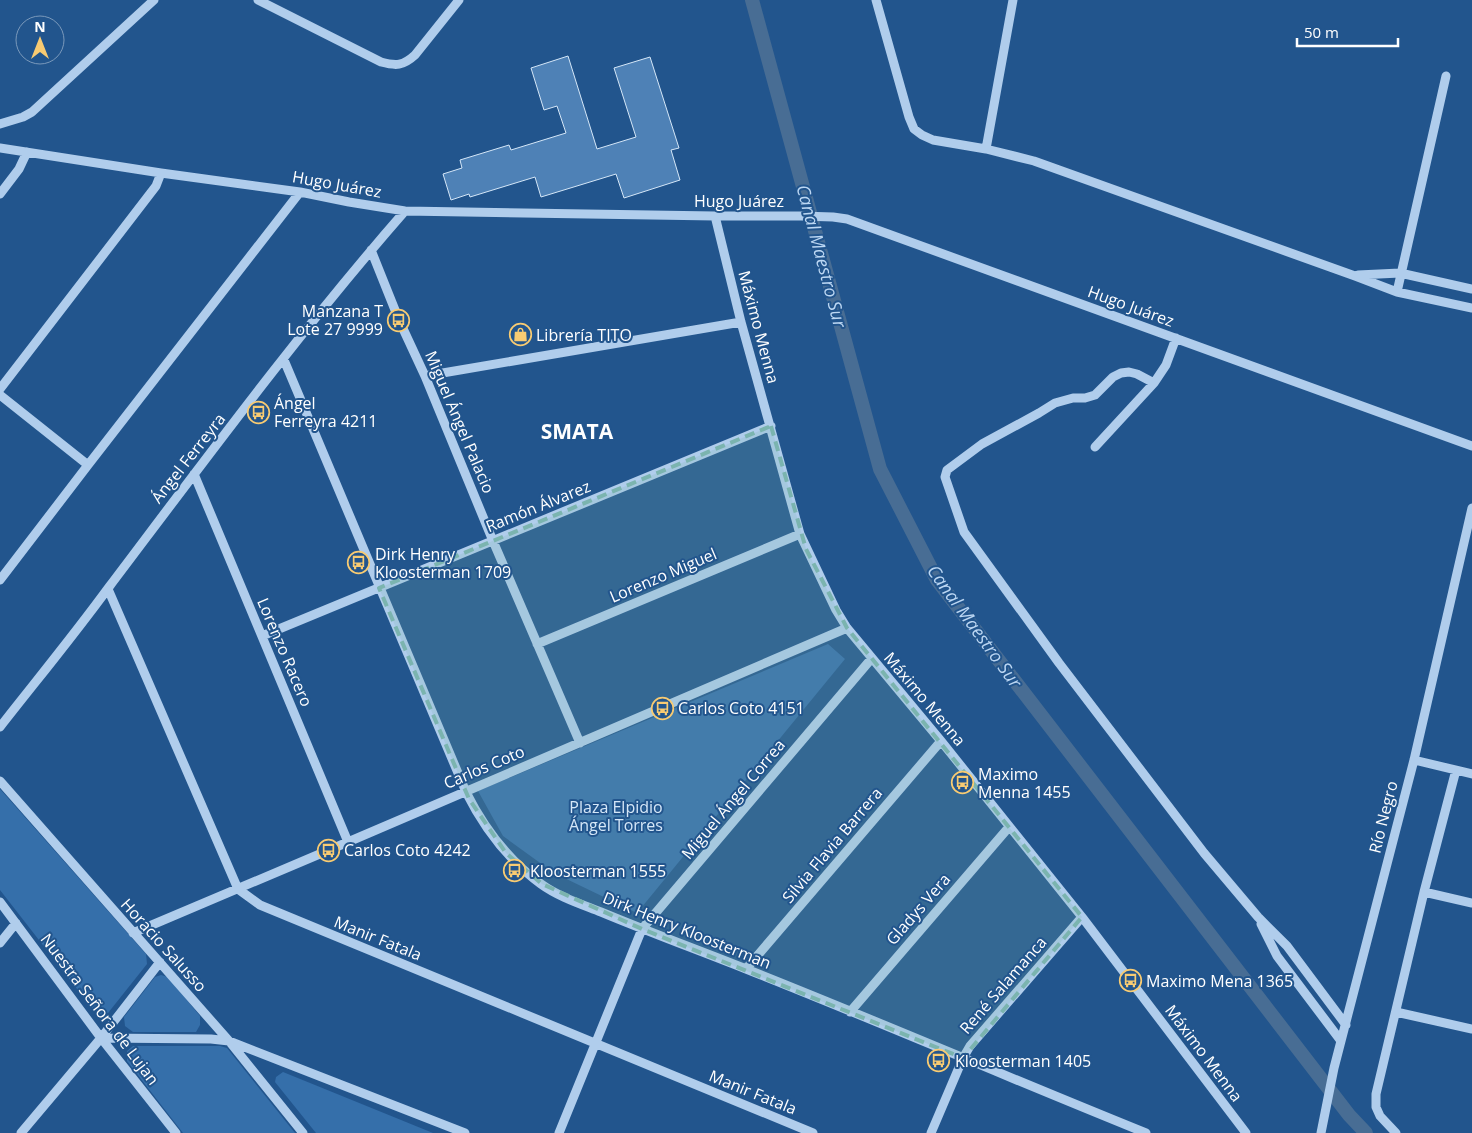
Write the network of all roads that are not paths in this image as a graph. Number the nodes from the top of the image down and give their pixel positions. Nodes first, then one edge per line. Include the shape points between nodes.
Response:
1 (154, 0) edge
2 (258, 0) edge
3 (459, 0) edge
4 (876, 0) edge
5 (1013, 0) edge
6 (1446, 76) dead end
7 (0, 124) edge
8 (0, 148) edge
9 (986, 149) junction
10 (27, 152) junction
11 (160, 173) junction
12 (300, 192) junction
13 (0, 194) edge
14 (405, 211) junction
15 (715, 216) junction
16 (371, 250) junction
17 (1400, 273) junction
18 (1355, 276) junction
19 (1472, 289) edge
20 (1396, 292) junction
21 (1472, 308) edge
22 (742, 322) junction
23 (1176, 338) junction
24 (284, 360) junction
25 (425, 376) junction
26 (1154, 383) junction
27 (0, 389) edge
28 (0, 395) edge
29 (771, 426) junction
30 (1095, 446) dead end
31 (1472, 446) edge
32 (88, 465) junction
33 (194, 474) junction
34 (1472, 508) edge
35 (800, 534) junction
36 (493, 541) junction
37 (0, 580) edge
38 (379, 588) junction
39 (108, 589) junction
40 (847, 628) junction
41 (262, 636) junction
42 (537, 644) junction
43 (872, 658) junction
44 (0, 727) edge
45 (941, 741) junction
46 (580, 743) junction
47 (1414, 760) junction
48 (1456, 770) junction
49 (1472, 774) edge
50 (0, 781) edge
51 (466, 792) junction
52 (1009, 827) junction
53 (348, 842) junction
54 (238, 889) junction
55 (1424, 892) junction
56 (0, 902) edge
57 (1472, 903) edge
58 (1082, 917) junction
59 (1258, 917) junction
60 (16, 923) junction
61 (642, 929) junction
62 (133, 933) junction
63 (0, 943) edge
64 (160, 962) junction
65 (746, 969) junction
66 (850, 1012) junction
67 (1396, 1012) junction
68 (1346, 1025) junction
69 (1472, 1029) edge
70 (101, 1038) junction
71 (229, 1041) junction
72 (1341, 1041) junction
73 (596, 1044) junction
74 (963, 1058) junction
75 (21, 1133) edge
76 (176, 1133) edge
77 (303, 1133) edge
78 (465, 1133) edge
79 (559, 1133) edge
80 (813, 1133) edge
81 (931, 1133) edge
82 (1146, 1133) edge
83 (1246, 1133) edge
84 (1321, 1133) edge
85 (1396, 1133) edge

1 - 7 street via 32,112
2 - 3 street via 381,62 393,65 408,61 415,55
4 - 9 street via 914,129 933,140
5 - 9 street
6 - 17 street
8 - 10 street, Hugo Juárez
9 - 18 street via 1034,161
10 - 11 street, Hugo Juárez
10 - 13 street via 19,170
11 - 12 street, Hugo Juárez
11 - 27 street via 156,186
12 - 14 street, Hugo Juárez
12 - 32 street
14 - 15 street, Hugo Juárez
14 - 16 street, Ángel Ferreyra
15 - 22 street, Máximo Menna
15 - 23 street, Hugo Juárez via 847,219
16 - 24 street, Ángel Ferreyra
16 - 25 street, Miguel Ángel Palacio
17 - 18 street
17 - 19 street
17 - 20 street
18 - 20 street
20 - 21 street
22 - 25 street
22 - 29 street, Máximo Menna
23 - 26 street via 1166,365
23 - 31 street, Hugo Juárez
24 - 33 street, Ángel Ferreyra
24 - 38 street, Dirk Henry Kloosterman
25 - 36 street, Miguel Ángel Palacio
26 - 30 street
26 - 59 street via 1137,374 1121,373 1095,395 1055,403 982,444 947,470 945,477 964,532 1204,853
28 - 32 street
29 - 35 street, Máximo Menna
29 - 36 street, Ramón Álvarez
32 - 37 street
33 - 39 street, Ángel Ferreyra
33 - 41 street, Lorenzo Racero
34 - 47 street, Río Negro
35 - 40 street, Máximo Menna
35 - 42 street, Lorenzo Miguel
36 - 38 street, Ramón Álvarez
36 - 42 street, Miguel Ángel Palacio
38 - 41 street, Ramón Álvarez
38 - 51 street, Dirk Henry Kloosterman
39 - 44 street, Ángel Ferreyra
39 - 54 street, Manir Fatala
40 - 43 street, Máximo Menna
40 - 46 street, Carlos Coto
41 - 53 street, Lorenzo Racero
42 - 46 street, Miguel Ángel Palacio
43 - 45 street, Máximo Menna
43 - 61 street, Miguel Ángel Correa
45 - 52 street, Máximo Menna
45 - 65 street, Silvia Flavia Barrera
46 - 51 street, Carlos Coto
47 - 48 street
47 - 68 street, Río Negro
48 - 49 street
48 - 55 street
50 - 62 street, Horacio Salusso
51 - 53 street, Carlos Coto
51 - 61 street, Dirk Henry Kloosterman via 506,853 542,884 562,896
52 - 58 street, Máximo Menna
52 - 66 street, Gladys Vera
53 - 54 street, Carlos Coto
54 - 62 street, Carlos Coto
54 - 73 street, Manir Fatala via 260,906
55 - 57 street
55 - 67 street
56 - 60 street, Nuestra Señora de Lujan
58 - 74 street, René Salamanca
58 - 83 street, Máximo Menna
59 - 68 street via 1287,946
59 - 72 street via 1277,956
60 - 63 street
60 - 70 street, Nuestra Señora de Lujan
61 - 65 street, Dirk Henry Kloosterman
61 - 73 street, Miguel Ángel Correa
62 - 64 street, Horacio Salusso
64 - 70 street
64 - 71 street, Horacio Salusso
65 - 66 street, Dirk Henry Kloosterman
66 - 74 street, Dirk Henry Kloosterman
67 - 69 street
67 - 85 street via 1376,1094 1380,1116
68 - 72 street, Río Negro
70 - 71 street
70 - 75 street
70 - 76 street, Nuestra Señora de Lujan
71 - 77 street, Horacio Salusso
71 - 78 street
72 - 84 street, Río Negro
73 - 79 street, Miguel Ángel Correa
73 - 80 street, Manir Fatala
74 - 81 street, René Salamanca
74 - 82 street, Dirk Henry Kloosterman

